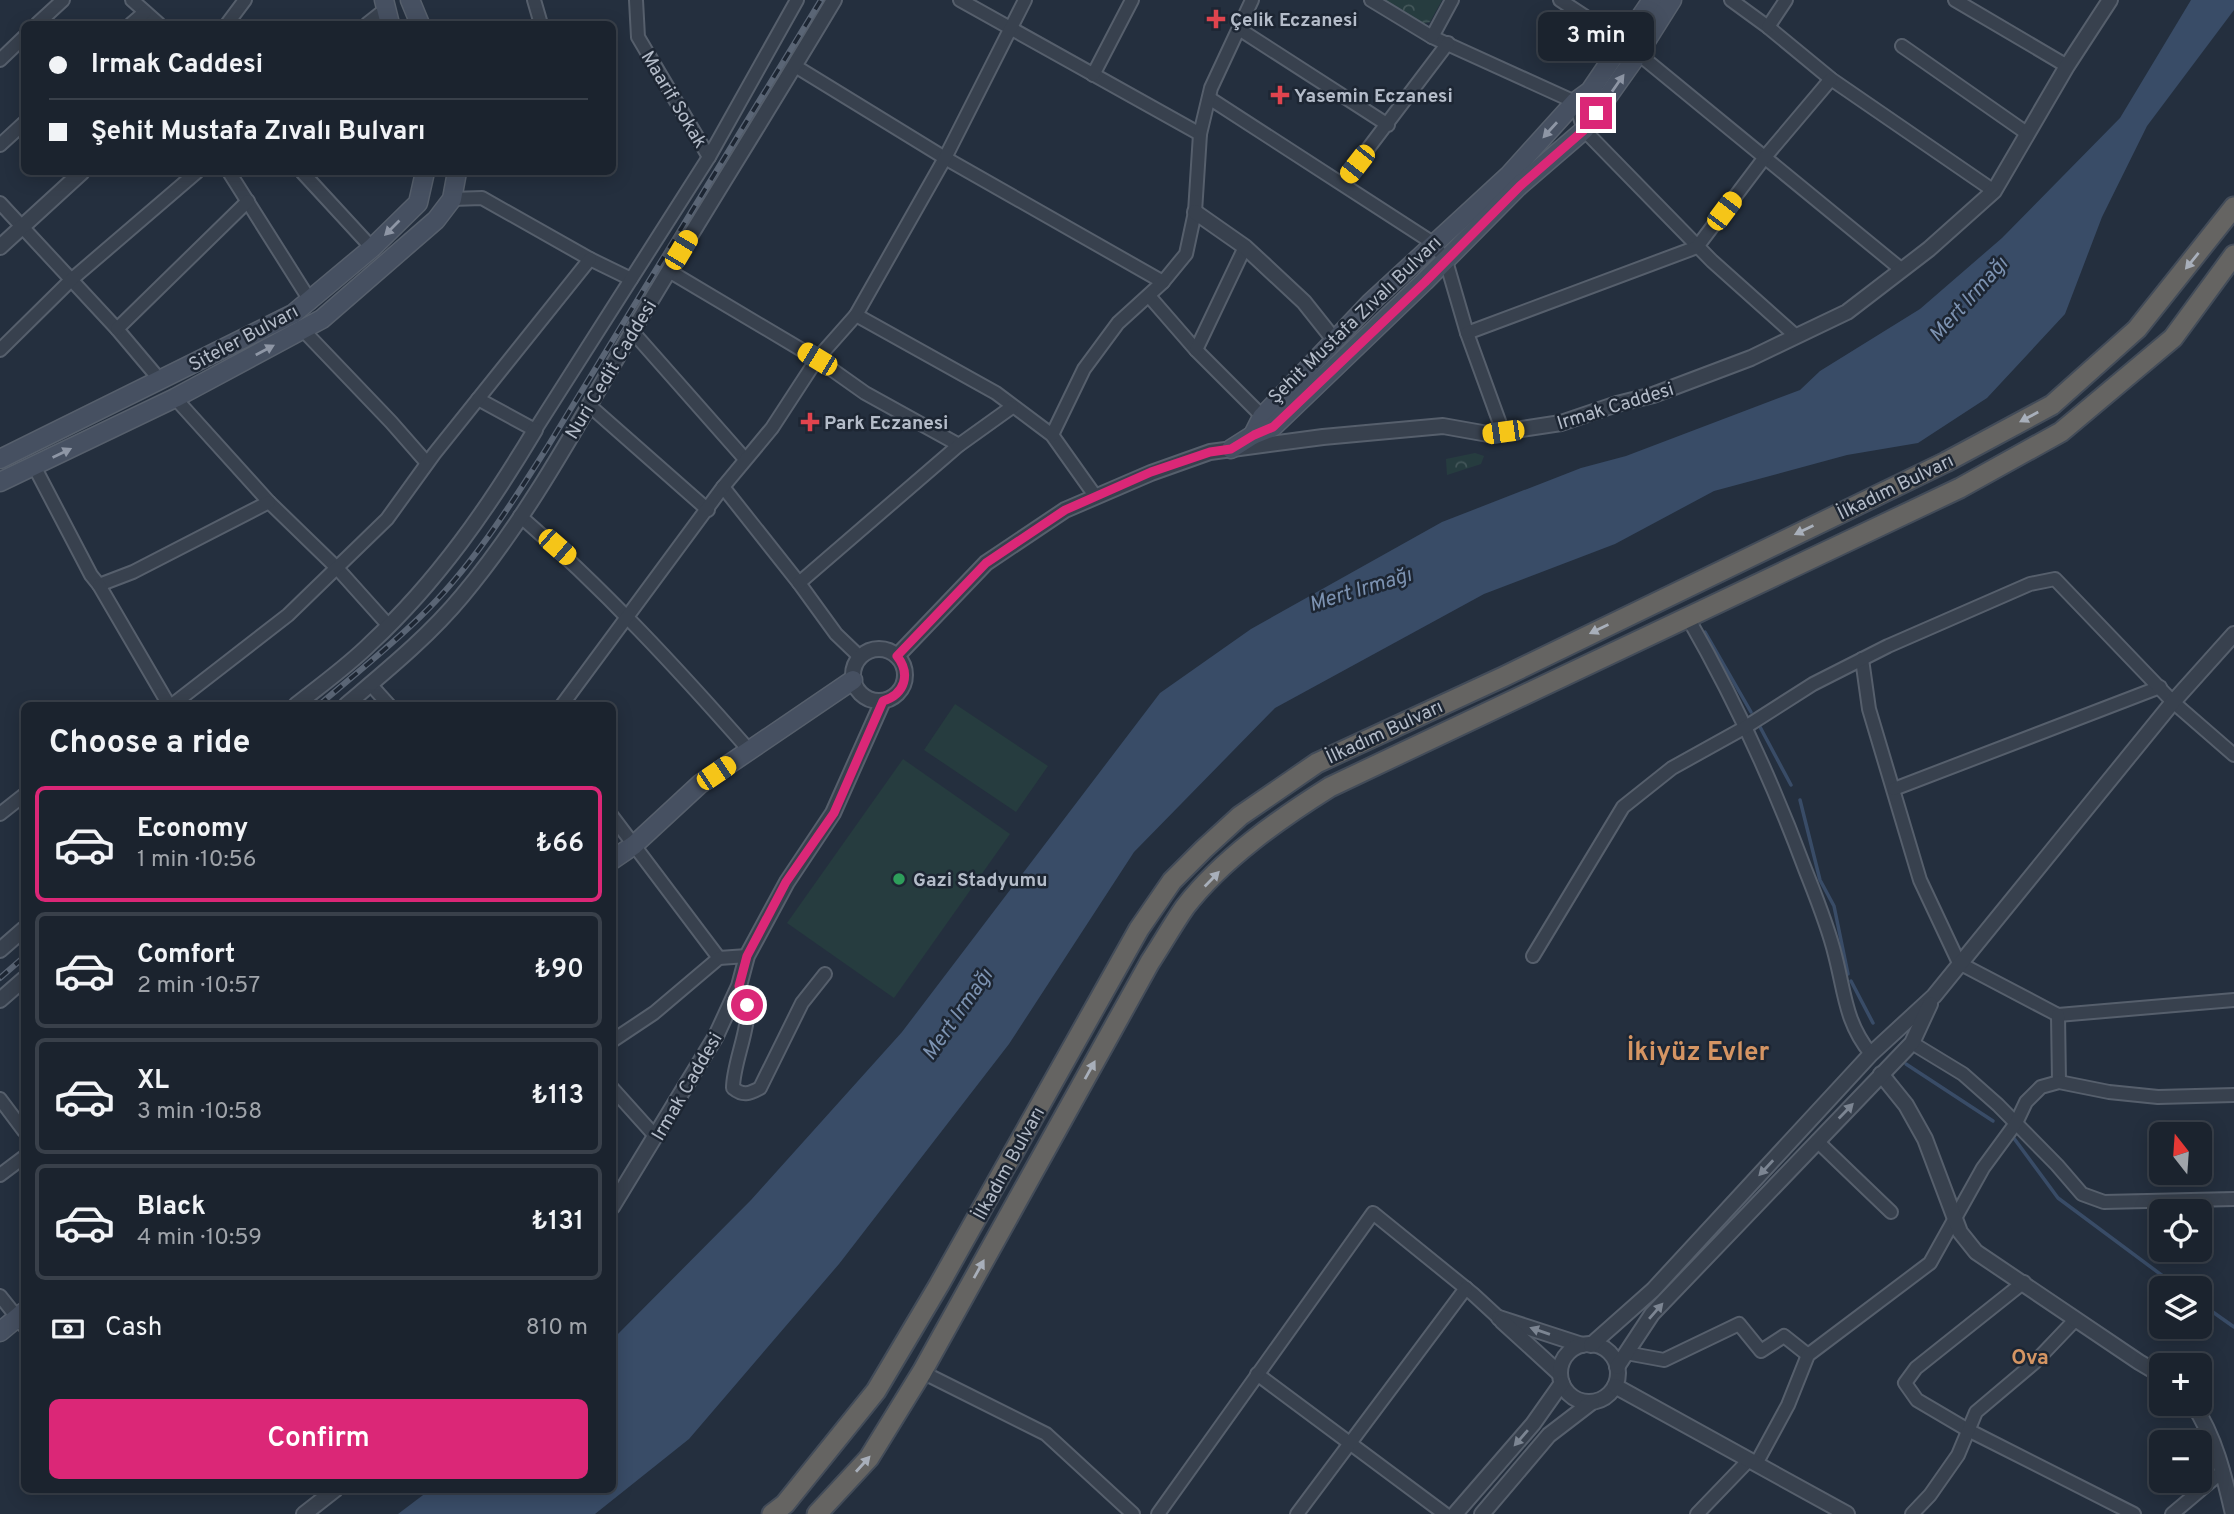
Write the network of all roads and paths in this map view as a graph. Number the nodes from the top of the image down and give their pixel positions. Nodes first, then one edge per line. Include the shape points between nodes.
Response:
1 (63, 0) edge
2 (132, 0) edge
3 (245, 0) edge
4 (410, 0) edge
5 (534, 0) edge
6 (636, 0) edge
7 (797, 0) edge
8 (834, 0) edge
9 (960, 0) edge
10 (1025, 0) edge
11 (1132, 0) edge
12 (1252, 0) edge
13 (1371, 0) edge
14 (1452, 0) edge
15 (1560, 0) edge
16 (1652, 0) edge
17 (1672, 0) edge
18 (1731, 0) edge
19 (1786, 0) edge
20 (1955, 0) edge
21 (2110, 0) edge
22 (387, 11) edge
23 (145, 12) junction
24 (40, 21) edge
25 (134, 21) edge
26 (156, 21) edge
27 (230, 21) edge
28 (372, 21) edge
29 (419, 21) edge
30 (540, 21) edge
31 (1768, 27) junction
32 (1010, 29) junction
33 (1238, 29) junction
34 (1433, 37) junction
35 (21, 40) edge
36 (1624, 42) junction
37 (1448, 43) junction
38 (1902, 46) dead end
39 (1638, 54) junction
40 (0, 60) edge
41 (795, 66) junction
42 (2067, 66) junction
43 (1093, 75) junction
44 (1831, 79) junction
45 (1209, 98) junction
46 (1575, 102) junction
47 (1388, 125) junction
48 (21, 126) edge
49 (1584, 130) junction
50 (1200, 134) junction
51 (2028, 134) junction
52 (0, 145) edge
53 (709, 156) junction
54 (1765, 157) junction
55 (945, 158) junction
56 (79, 175) edge
57 (194, 175) edge
58 (231, 175) edge
59 (305, 175) edge
60 (424, 175) edge
61 (456, 175) edge
62 (1342, 183) junction
63 (1994, 191) junction
64 (452, 200) junction
65 (248, 201) junction
66 (0, 203) edge
67 (2234, 207) edge
68 (1195, 212) junction
69 (22, 227) junction
70 (1433, 243) junction
71 (0, 247) edge
72 (1245, 247) junction
73 (1697, 247) junction
74 (372, 248) junction
75 (2234, 255) edge
76 (590, 259) junction
77 (1446, 261) junction
78 (1902, 270) junction
79 (668, 271) junction
80 (631, 279) junction
81 (71, 280) junction
82 (1163, 282) junction
83 (1149, 296) junction
84 (311, 302) junction
85 (856, 314) junction
86 (117, 329) junction
87 (303, 330) junction
88 (632, 331) junction
89 (1467, 333) junction
90 (1796, 337) junction
91 (1335, 341) junction
92 (0, 349) edge
93 (1196, 351) junction
94 (817, 359) junction
95 (160, 380) junction
96 (175, 398) junction
97 (478, 399) junction
98 (590, 406) junction
99 (1013, 407) junction
100 (1268, 422) junction
101 (535, 430) junction
102 (1503, 432) junction
103 (1052, 435) junction
104 (959, 445) junction
105 (1231, 449) junction
106 (0, 459) edge
107 (746, 459) junction
108 (427, 463) junction
109 (34, 466) junction
110 (0, 482) edge
111 (723, 487) junction
112 (1096, 497) junction
113 (269, 502) junction
114 (708, 510) junction
115 (520, 516) junction
116 (337, 568) junction
117 (799, 583) junction
118 (100, 585) junction
119 (629, 617) junction
120 (1688, 618) junction
121 (389, 626) junction
122 (2234, 634) edge
123 (897, 656) junction
124 (860, 657) junction
125 (1862, 660) junction
126 (853, 680) junction
127 (371, 685) junction
128 (2160, 687) junction
129 (883, 701) junction
130 (169, 702) edge
131 (175, 702) edge
132 (300, 702) edge
133 (350, 702) edge
134 (386, 702) edge
135 (564, 702) edge
136 (2174, 702) junction
137 (1744, 728) junction
138 (749, 750) junction
139 (2234, 755) edge
140 (1894, 789) junction
141 (21, 797) edge
142 (0, 814) edge
143 (616, 821) edge
144 (634, 845) junction
145 (616, 857) edge
146 (21, 932) edge
147 (0, 950) edge
148 (747, 956) junction
149 (1533, 956) dead end
150 (719, 958) junction
151 (1959, 963) junction
152 (825, 974) dead end
153 (21, 982) edge
154 (739, 986) junction
155 (1934, 996) junction
156 (0, 1000) edge
157 (2234, 1000) edge
158 (2058, 1015) junction
159 (616, 1038) edge
160 (1912, 1043) junction
161 (1871, 1054) junction
162 (1881, 1074) junction
163 (2059, 1082) junction
164 (616, 1092) edge
165 (2234, 1095) edge
166 (0, 1099) edge
167 (2016, 1123) junction
168 (21, 1127) edge
169 (656, 1137) junction
170 (1817, 1141) junction
171 (21, 1159) edge
172 (0, 1175) edge
173 (2234, 1199) edge
174 (616, 1200) edge
175 (1891, 1212) dead end
176 (1955, 1220) junction
177 (2024, 1282) junction
178 (1466, 1288) junction
179 (0, 1296) edge
180 (21, 1318) edge
181 (1499, 1318) junction
182 (2076, 1319) junction
183 (21, 1320) edge
184 (0, 1332) edge
185 (1587, 1345) junction
186 (1626, 1353) junction
187 (1808, 1355) junction
188 (1617, 1367) junction
189 (2149, 1367) edge
190 (922, 1371) junction
191 (1258, 1374) junction
192 (1561, 1378) junction
193 (1615, 1386) junction
194 (1592, 1402) junction
195 (2201, 1416) edge
196 (1968, 1430) junction
197 (1350, 1444) junction
198 (1752, 1462) junction
199 (2223, 1471) junction
200 (327, 1493) edge
201 (2125, 1512) edge
202 (304, 1514) edge
203 (772, 1514) edge
204 (817, 1514) edge
205 (1133, 1514) edge
206 (1158, 1514) edge
207 (1297, 1514) edge
208 (1445, 1514) edge
209 (1455, 1514) edge
210 (1482, 1514) edge
211 (1697, 1514) edge
212 (1847, 1514) edge
213 (1912, 1514) edge
214 (2172, 1514) edge
215 (2233, 1514) edge

1 - 24 street
2 - 23 street
3 - 27 street
4 - 29 main road
5 - 30 street
6 - 53 street, Maarif Sokak via 638,37
7 - 53 street
8 - 41 street, Nuri Cedit Caddesi
9 - 32 street
10 - 32 street
11 - 43 street
12 - 33 street
13 - 34 street
14 - 34 street
15 - 36 street
16 - 36 main road, Şehit Mustafa Zıvalı Bulvarı
17 - 39 main road, Şehit Mustafa Zıvalı Bulvarı
18 - 31 street
19 - 31 street
20 - 42 street
21 - 42 street, Irmak Caddesi
22 - 28 street
23 - 25 street
23 - 26 street
31 - 44 street
32 - 43 street
32 - 55 street
33 - 45 street
33 - 47 street
34 - 37 street
35 - 40 street
36 - 39 street
36 - 46 main road, Şehit Mustafa Zıvalı Bulvarı via 1590,91
37 - 46 street
37 - 47 street
38 - 51 street
49 -> 39 main road, Şehit Mustafa Zıvalı Bulvarı
39 - 54 street
41 - 55 street
41 - 79 street, Nuri Cedit Caddesi
42 - 51 street, Irmak Caddesi
43 - 50 street
44 - 54 street
44 - 63 street
45 - 50 street
45 - 62 street
46 - 49 street
46 -> 70 main road, Şehit Mustafa Zıvalı Bulvarı via 1509,175
47 - 62 street
48 - 52 street
49 - 73 street
49 - 77 main road, Şehit Mustafa Zıvalı Bulvarı
50 - 68 street
51 - 63 street, Irmak Caddesi
53 - 80 street
54 - 73 street
54 - 78 street
55 - 82 street
55 - 85 street
56 - 69 street
57 - 81 street
58 - 65 street
59 - 74 street
60 -> 74 main road, Siteler Bulvarı via 418,203
61 - 64 main road
62 - 70 street
63 - 78 street, Irmak Caddesi
64 - 76 street via 482,198
64 - 87 main road, Siteler Bulvarı via 436,220
65 - 84 street
65 - 86 street
66 - 69 street
67 -> 203 highway, İlkadım Bulvarı via 2137,329 2052,405 1946,462 1317,763 1240,816 1172,881 1139,929 876,1391
68 - 72 street
68 - 82 street via 1186,254
69 - 71 street
69 - 81 street
70 - 77 street
70 - 91 main road, Şehit Mustafa Zıvalı Bulvarı
72 - 91 street via 1304,302
72 - 93 street
73 - 89 street
73 - 90 street
74 - 84 main road, Siteler Bulvarı
75 - 120 highway, İlkadım Bulvarı via 2173,338 2061,432 1960,488
76 - 80 street
76 - 97 street
77 - 89 street
77 - 100 main road, Şehit Mustafa Zıvalı Bulvarı
78 - 90 street, Irmak Caddesi via 1847,312
79 - 88 street, Nuri Cedit Caddesi
79 - 94 street
80 - 101 street
81 - 86 street
81 - 92 street
82 - 83 street
83 - 93 street
83 - 103 street via 1118,323 1084,369
84 - 95 main road, Siteler Bulvarı
85 - 94 street
85 - 99 street
86 - 95 street
96 -> 87 main road, Siteler Bulvarı
87 - 108 street
88 - 98 street, Nuri Cedit Caddesi
88 - 107 street
89 - 102 street
90 - 102 street, Irmak Caddesi via 1653,395 1561,423
91 - 100 main road, Şehit Mustafa Zıvalı Bulvarı
93 - 100 street
94 - 104 street via 865,393
94 - 107 street
95 - 106 main road, Siteler Bulvarı
109 -> 96 main road, Siteler Bulvarı
96 - 113 street
97 - 101 street
97 - 108 street
98 - 114 street
98 - 115 street, Nuri Cedit Caddesi
99 - 103 street
99 - 104 street
100 - 105 main road, Şehit Mustafa Zıvalı Bulvarı
101 - 121 street, Nuri Cedit Caddesi via 470,532
102 - 105 street, Irmak Caddesi via 1443,426
103 - 112 street
104 - 117 street
105 - 112 street, Irmak Caddesi via 1151,472
107 - 111 street
108 - 116 street via 387,519
109 - 110 main road, Siteler Bulvarı
109 - 118 street
111 - 114 street
111 - 117 street
112 - 123 street, Irmak Caddesi via 1065,510 986,563
113 - 116 street
113 - 118 street
114 - 119 street
115 - 119 street
115 - 127 street, Nuri Cedit Caddesi via 462,596
116 - 121 street
116 - 131 street via 288,615
117 - 124 street via 836,634
118 - 130 street
119 - 135 street
119 - 138 street
120 - 137 street via 1719,671
190 -> 120 highway, İlkadım Bulvarı via 1150,962 1186,906 1220,871 1283,816 1330,787
121 - 132 street, Nuri Cedit Caddesi
122 - 136 street
123 - 124 street via 874,649
123 - 129 street via 905,670 903,687
124 - 126 street
125 - 128 street via 2030,584 2055,579
125 - 137 street via 1813,684
125 - 140 street via 1869,709
126 - 129 street via 867,699
126 - 138 main road
127 - 133 street, Nuri Cedit Caddesi
127 - 134 street
128 - 136 street
128 - 140 street
129 - 148 street, Irmak Caddesi via 834,813 786,882
136 - 139 street
136 - 151 street
137 - 149 street via 1672,768 1623,807
137 - 161 street via 1806,870 1835,954 1847,1015
138 - 144 main road via 700,784
140 - 151 street via 1920,880
141 - 142 street
143 - 144 street
144 - 145 main road
144 - 150 street
146 - 147 street
148 - 150 street
148 - 154 street, Irmak Caddesi
150 - 159 street
151 - 155 street
151 - 158 street
152 - 154 street via 802,1003 760,1088 750,1094 733,1087 747,1005
153 - 156 street
154 - 169 street, Irmak Caddesi via 716,1036
155 - 160 street
155 - 161 street
157 - 158 street
158 - 163 street
160 - 162 street
160 - 167 street via 1963,1074
161 -> 185 street via 1653,1290
170 -> 162 street
162 - 176 street via 1925,1139
163 - 165 street via 2158,1097
163 - 167 street via 2041,1087 2026,1102
164 - 169 street
166 - 168 street
167 - 173 street via 2082,1194 2104,1202
167 - 176 street via 1983,1168
169 - 174 street, Irmak Caddesi
170 - 175 street
186 -> 170 street via 1652,1314
171 - 172 street
176 - 177 street via 1976,1252
176 - 187 street via 1930,1263
177 - 182 street
177 - 196 street via 1916,1368 1905,1383 1917,1400
178 - 181 street
178 - 191 street via 1373,1213
178 - 197 street
179 - 180 street
185 -> 181 street
181 - 192 street
182 - 189 street
182 - 196 street via 2034,1363 1976,1412
183 - 184 main road
185 - 188 street via 1608,1352
185 - 192 street via 1566,1356
186 - 187 street via 1664,1360 1739,1324 1760,1350 1784,1336
186 - 188 street
187 - 198 street via 1788,1405
188 - 193 street
204 -> 190 highway, İlkadım Bulvarı via 869,1458
190 - 205 street via 1045,1434
191 - 197 street
191 - 206 street
192 - 194 street via 1573,1398
192 -> 209 street via 1533,1424
193 - 194 street
193 - 198 street
194 - 210 street via 1549,1435
195 - 199 street
196 - 201 street
196 - 213 street via 1958,1455
197 - 207 street
197 - 208 street
198 - 211 street
198 - 212 street
199 - 214 street
199 - 215 street
200 - 202 street

